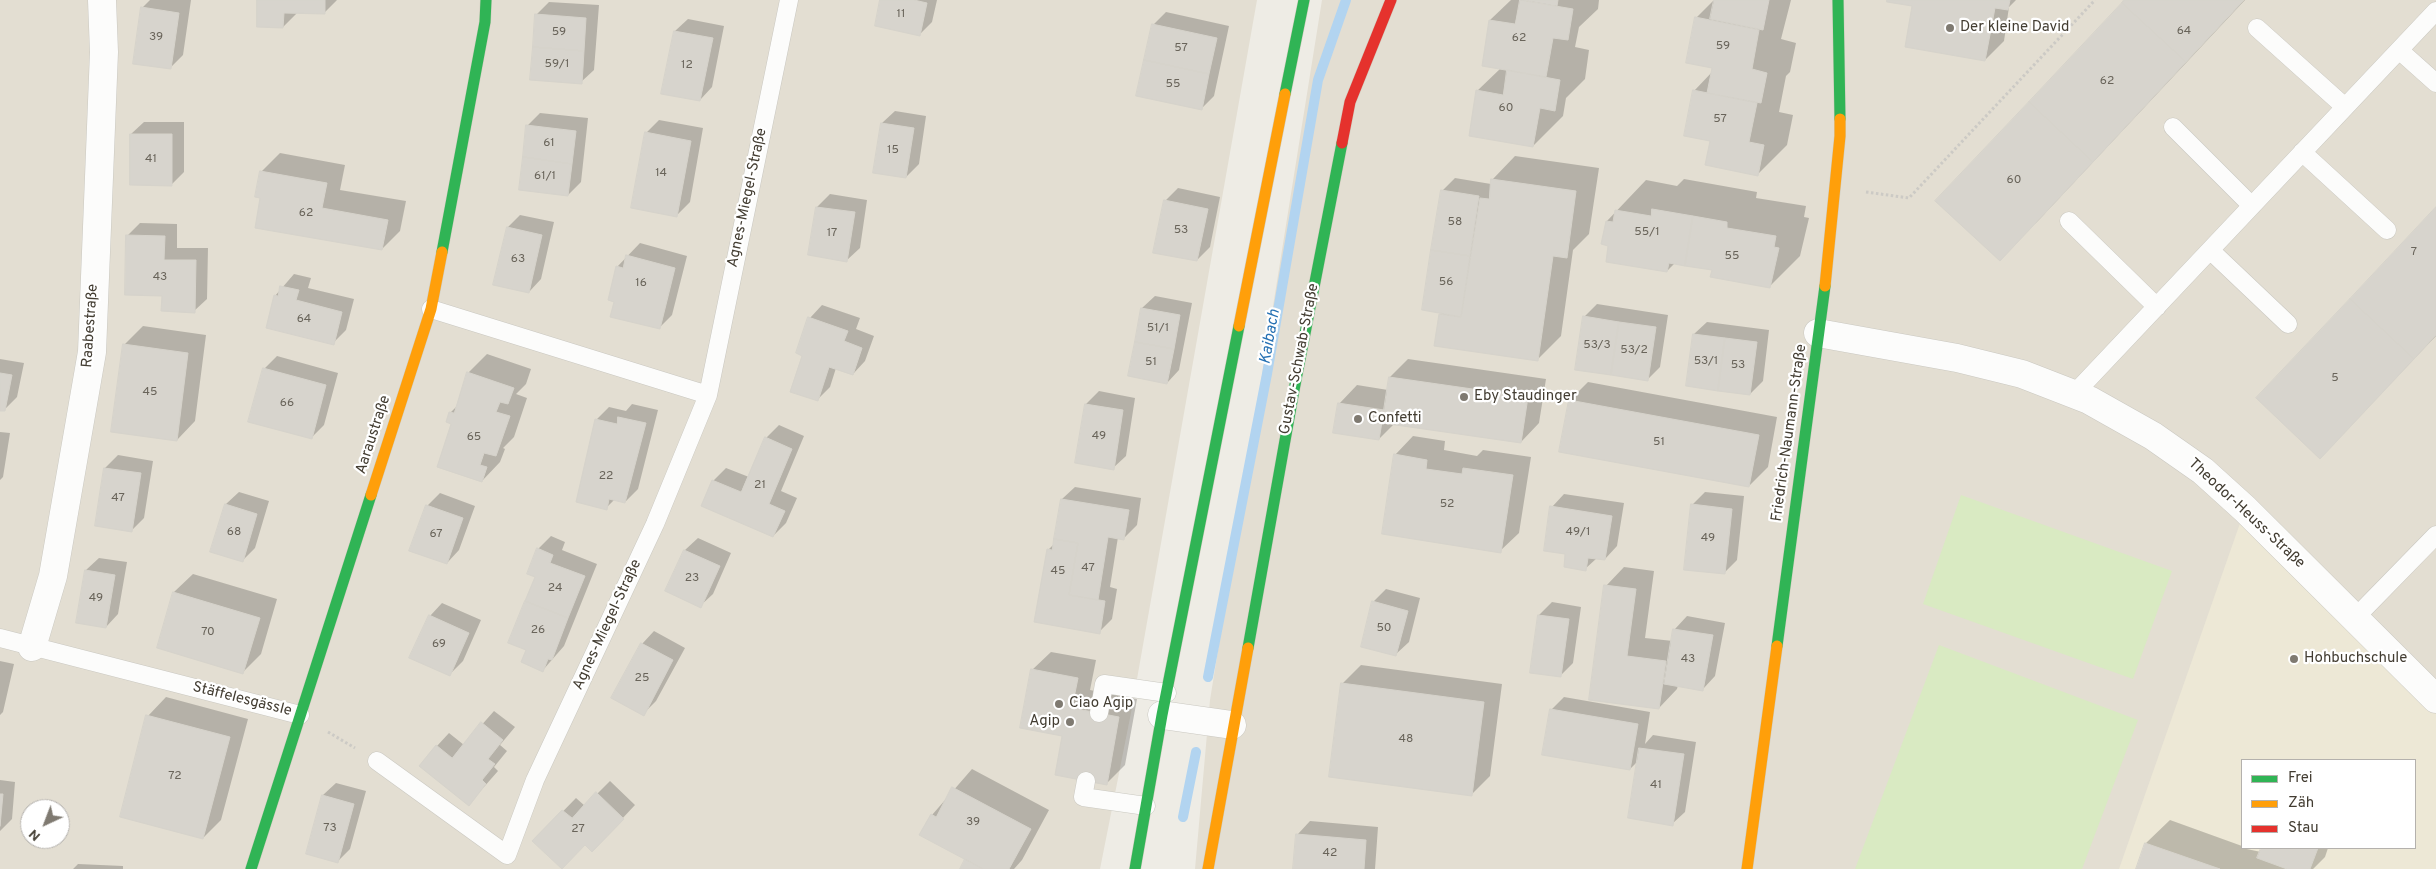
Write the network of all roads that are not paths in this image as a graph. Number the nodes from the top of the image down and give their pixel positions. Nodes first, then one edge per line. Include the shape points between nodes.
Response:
1 (102, 0) edge
2 (486, 0) edge
3 (789, 0) edge
4 (1304, 0) edge
5 (1391, 0) edge
6 (1838, 0) edge
7 (2436, 11) edge
8 (2257, 28) dead end
9 (2399, 50) junction
10 (2436, 83) edge
11 (2345, 107) junction
12 (2173, 127) dead end
13 (2302, 152) junction
14 (2252, 206) junction
15 (2069, 221) dead end
16 (2387, 230) dead end
17 (2210, 250) junction
18 (2157, 307) junction
19 (431, 309) junction
20 (2288, 324) dead end
21 (1818, 333) junction
22 (2074, 394) junction
23 (708, 395) junction
24 (2436, 535) edge
25 (2355, 618) junction
26 (0, 638) edge
27 (32, 647) junction
28 (2436, 699) edge
29 (1164, 704) junction
30 (1099, 713) dead end
31 (300, 715) junction
32 (1232, 725) junction
33 (377, 761) road end
34 (1086, 781) dead end
35 (1146, 806) junction
36 (251, 869) edge
37 (1135, 869) edge
38 (1208, 869) edge
39 (1747, 869) edge

1 - 27 street, Raabestraße via 104,52 92,352 53,576
2 - 19 street, Aaraustraße via 485,22
3 - 23 lane, Agnes-Miegel-Straße
4 - 29 street
5 - 32 street, Gustav-Schwab-Straße via 1350,102
6 - 21 street, Friedrich-Naumann-Straße via 1840,136
7 - 9 lane
8 - 11 lane
9 - 10 lane
9 - 11 lane
11 - 13 lane
12 - 14 lane
13 - 14 lane
13 - 16 lane
14 - 17 lane
15 - 18 lane
17 - 18 lane
17 - 20 lane
18 - 22 lane
19 - 23 lane
19 - 31 street, Aaraustraße
21 - 22 street, Theodor-Heuss-Straße via 1988,364
21 - 39 street, Friedrich-Naumann-Straße
22 - 25 street, Theodor-Heuss-Straße via 2154,436 2203,471
23 - 33 lane, Agnes-Miegel-Straße via 655,524 535,780 508,855
24 - 25 lane
25 - 28 street, Theodor-Heuss-Straße
26 - 27 lane, Stäffelesgässle
27 - 31 lane, Stäffelesgässle
29 - 30 lane via 1104,684
29 - 32 street
29 - 35 street
31 - 36 street, Aaraustraße
32 - 38 street, Gustav-Schwab-Straße
34 - 35 lane via 1083,797
35 - 37 street

